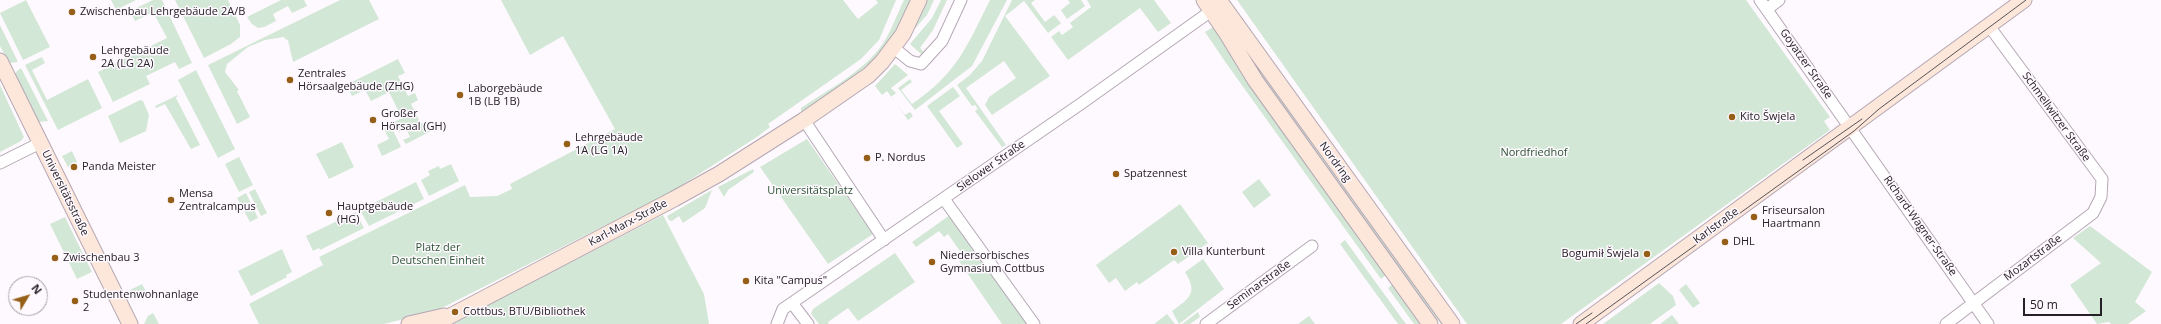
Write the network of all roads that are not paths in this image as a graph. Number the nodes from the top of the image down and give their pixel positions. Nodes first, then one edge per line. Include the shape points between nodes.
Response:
1 (919, 0) edge
2 (961, 0) edge
3 (1760, 0) edge
4 (1779, 0) edge
5 (2024, 0) edge
6 (1211, 4) edge
7 (1767, 10) junction
8 (1989, 26) junction
9 (894, 48) junction
10 (0, 61) edge
11 (804, 120) junction
12 (1851, 128) junction
13 (40, 143) junction
14 (0, 163) edge
15 (944, 199) junction
16 (2093, 213) joint
17 (884, 240) junction
18 (1312, 246) dead end
19 (792, 303) junction
20 (1974, 303) junction
21 (441, 320) edge
22 (130, 324) edge
23 (408, 324) edge
24 (777, 324) edge
25 (808, 324) edge
26 (1034, 324) edge
27 (1206, 324) edge
28 (1430, 324) edge
29 (1452, 324) edge
30 (1582, 324) edge
31 (1946, 324) edge
32 (1988, 324) edge

1 - 9 street, Karl-Marx-Straße via 904,34
2 - 9 street via 942,41 921,64 910,60
3 - 7 street, Goyatzer Straße
4 - 7 street
5 - 8 street
6 - 15 street, Sielower Straße
6 - 28 street, Nordring via 1255,80
6 - 29 street, Nordring
7 - 12 street, Goyatzer Straße
8 - 12 street
8 - 16 street, Schmellwitzer Straße via 2102,179 2101,197
9 - 11 street, Karl-Marx-Straße via 869,75
10 - 13 street, Universitätsstraße
11 - 17 street
11 - 21 street, Karl-Marx-Straße via 719,174 674,199
12 - 20 street, Richard-Wagner-Straße
12 - 30 street, Karlstraße
13 - 14 street
13 - 22 street, Universitätsstraße
15 - 17 street, Sielower Straße
15 - 26 street
16 - 20 street, Mozartstraße
17 - 19 street, Sielower Straße
18 - 27 street, Seminarstraße
19 - 24 street, Sielower Straße via 783,309
19 - 25 street
20 - 31 street, Mozartstraße
20 - 32 street, Richard-Wagner-Straße
21 - 23 street, Karl-Marx-Straße

